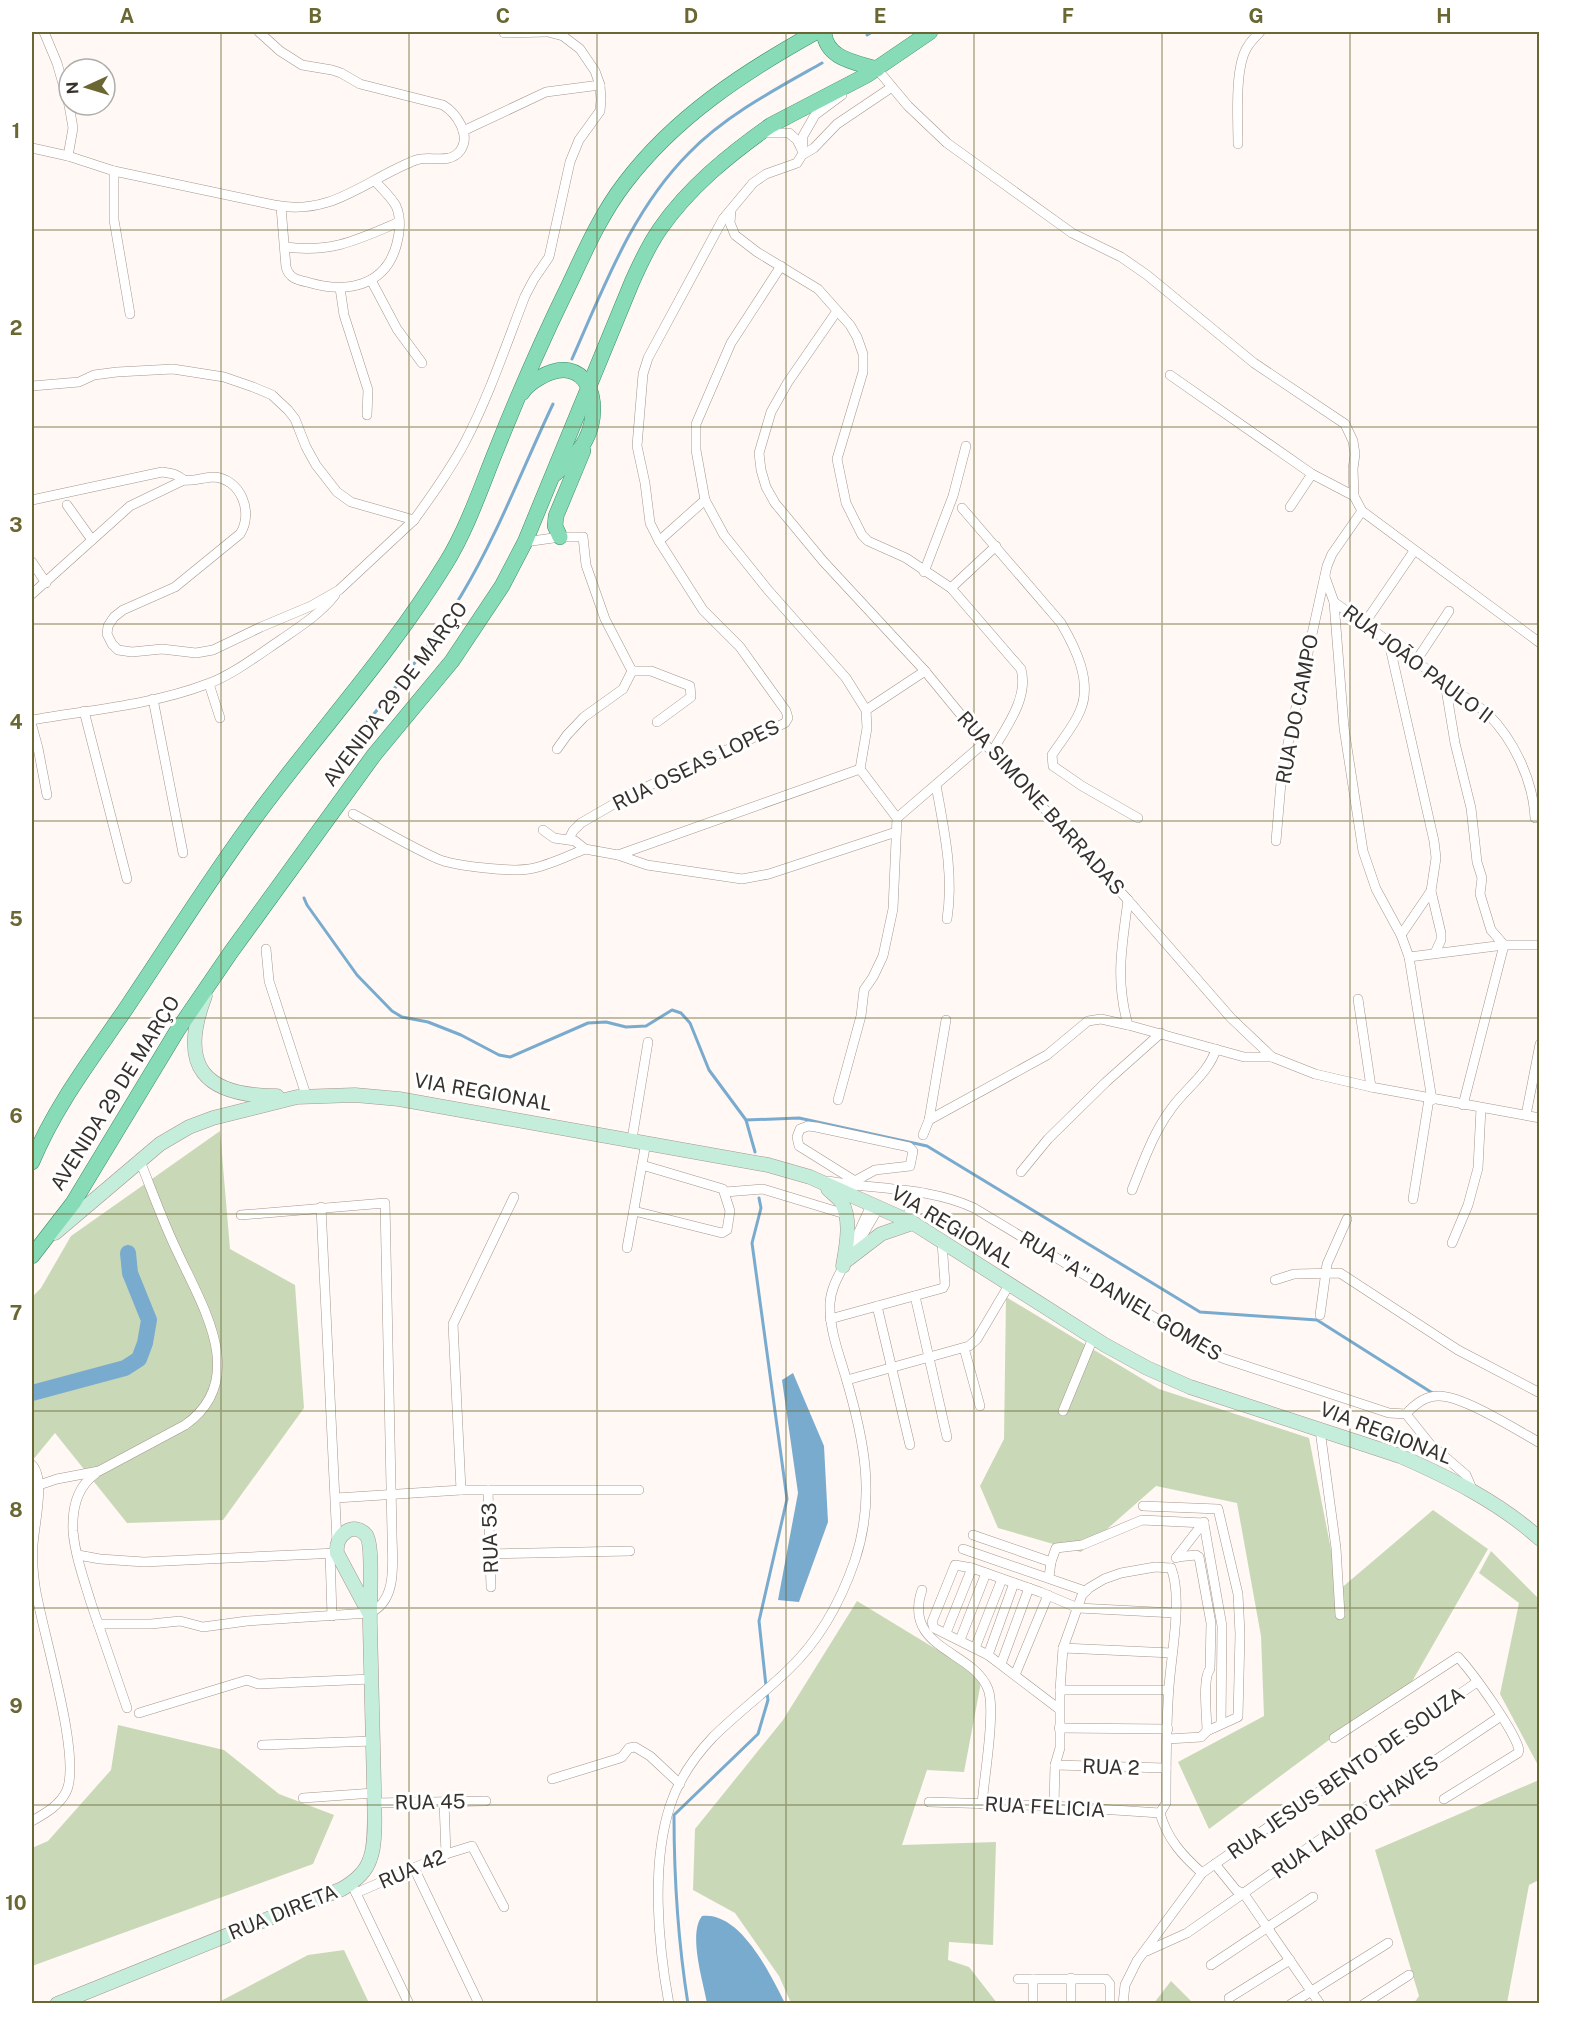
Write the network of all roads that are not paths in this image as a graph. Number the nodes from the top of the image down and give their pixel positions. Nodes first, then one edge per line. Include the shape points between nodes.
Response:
1 (44, 32) edge
2 (259, 32) edge
3 (547, 32) edge
4 (816, 32) edge
5 (824, 32) edge
6 (930, 32) edge
7 (1260, 32) edge
8 (504, 33) edge
9 (57, 63) edge
10 (872, 72) junction
11 (600, 85) junction
12 (892, 87) junction
13 (71, 117) edge
14 (463, 131) junction
15 (760, 133) junction
16 (1238, 144) dead end
17 (32, 148) edge
18 (802, 153) junction
19 (68, 156) junction
20 (114, 171) junction
21 (375, 181) junction
22 (281, 207) junction
23 (731, 210) junction
24 (399, 222) junction
25 (714, 232) junction
26 (735, 235) junction
27 (285, 247) junction
28 (781, 266) junction
29 (371, 280) junction
30 (340, 288) junction
31 (837, 311) junction
32 (130, 314) dead end
33 (422, 363) dead end
34 (1170, 375) dead end
35 (32, 386) edge
36 (589, 386) junction
37 (513, 407) junction
38 (367, 415) dead end
39 (584, 442) junction
40 (966, 446) dead end
41 (1312, 474) junction
42 (550, 478) junction
43 (184, 480) junction
44 (1354, 496) junction
45 (32, 500) edge
46 (705, 501) junction
47 (67, 505) dead end
48 (1290, 507) dead end
49 (962, 508) dead end
50 (1362, 511) junction
51 (414, 520) junction
52 (560, 537) junction
53 (93, 540) junction
54 (659, 541) junction
55 (525, 542) junction
56 (996, 546) junction
57 (1414, 550) junction
58 (32, 562) edge
59 (924, 572) junction
60 (1325, 577) junction
61 (46, 583) junction
62 (951, 588) junction
63 (339, 590) junction
64 (32, 594) edge
65 (1334, 602) junction
66 (1449, 611) dead end
67 (1364, 624) junction
68 (1389, 643) junction
69 (1539, 643) edge
70 (1416, 661) junction
71 (632, 671) junction
72 (925, 671) junction
73 (1445, 683) junction
74 (209, 684) junction
75 (153, 699) junction
76 (866, 710) junction
77 (84, 711) junction
78 (220, 718) dead end
79 (32, 720) edge
80 (657, 722) dead end
81 (32, 726) edge
82 (984, 743) junction
83 (557, 749) dead end
84 (992, 752) junction
85 (860, 769) junction
86 (936, 785) junction
87 (47, 795) dead end
88 (353, 814) dead end
89 (897, 818) junction
90 (1138, 818) dead end
91 (1535, 818) dead end
92 (543, 830) dead end
93 (896, 832) junction
94 (569, 839) junction
95 (1276, 841) dead end
96 (585, 849) junction
97 (183, 853) dead end
98 (618, 855) junction
99 (127, 879) dead end
100 (1431, 891) junction
101 (1128, 900) junction
102 (947, 919) dead end
103 (1401, 935) junction
104 (1504, 945) junction
105 (1539, 945) edge
106 (266, 949) dead end
107 (1435, 953) junction
108 (1409, 957) junction
109 (210, 983) junction
110 (1358, 999) dead end
111 (946, 1020) dead end
112 (1128, 1025) junction
113 (1161, 1033) junction
114 (648, 1042) dead end
115 (1539, 1044) edge
116 (1216, 1049) junction
117 (1272, 1057) junction
118 (1371, 1087) junction
119 (302, 1096) junction
120 (1431, 1099) junction
121 (838, 1100) dead end
122 (1463, 1105) junction
123 (1481, 1108) junction
124 (1526, 1115) junction
125 (1539, 1118) edge
126 (929, 1120) junction
127 (922, 1135) dead end
128 (632, 1139) junction
129 (646, 1142) junction
130 (140, 1161) junction
131 (32, 1162) edge
132 (642, 1165) junction
133 (1021, 1172) dead end
134 (814, 1179) junction
135 (855, 1183) junction
136 (1132, 1190) dead end
137 (725, 1192) junction
138 (913, 1192) junction
139 (514, 1197) dead end
140 (1413, 1199) dead end
141 (876, 1205) junction
142 (321, 1207) junction
143 (634, 1211) junction
144 (845, 1214) junction
145 (241, 1215) dead end
146 (1347, 1219) dead end
147 (911, 1222) junction
148 (942, 1242) junction
149 (1452, 1243) dead end
150 (627, 1248) dead end
151 (33, 1254) edge
152 (847, 1259) junction
153 (1325, 1272) junction
154 (1275, 1280) dead end
155 (1009, 1285) junction
156 (915, 1296) junction
157 (877, 1306) junction
158 (1320, 1315) dead end
159 (830, 1318) junction
160 (1093, 1338) junction
161 (967, 1347) junction
162 (929, 1358) junction
163 (892, 1367) junction
164 (846, 1380) junction
165 (1539, 1393) edge
166 (980, 1406) dead end
167 (1063, 1411) dead end
168 (1406, 1414) junction
169 (1320, 1430) junction
170 (946, 1437) dead end
171 (1539, 1443) edge
172 (910, 1445) dead end
173 (32, 1465) edge
174 (99, 1471) junction
175 (39, 1485) junction
176 (461, 1490) junction
177 (488, 1490) junction
178 (639, 1490) dead end
179 (1473, 1491) junction
180 (32, 1492) edge
181 (391, 1495) junction
182 (336, 1498) junction
183 (1143, 1506) dead end
184 (1202, 1508) junction
185 (1204, 1523) junction
186 (973, 1535) dead end
187 (1539, 1539) edge
188 (335, 1549) junction
189 (963, 1549) dead end
190 (630, 1551) dead end
191 (490, 1554) junction
192 (78, 1555) junction
193 (1177, 1557) junction
194 (1050, 1562) junction
195 (972, 1568) junction
196 (1171, 1568) junction
197 (986, 1574) junction
198 (1049, 1577) junction
199 (1002, 1580) junction
200 (1014, 1583) junction
201 (491, 1587) dead end
202 (1029, 1588) junction
203 (922, 1590) dead end
204 (1085, 1591) junction
205 (1047, 1595) junction
206 (1078, 1608) junction
207 (369, 1613) junction
208 (1175, 1613) junction
209 (1340, 1615) dead end
210 (332, 1616) junction
211 (98, 1624) junction
212 (946, 1633) junction
213 (960, 1640) junction
214 (975, 1648) junction
215 (1063, 1648) junction
216 (1172, 1653) junction
217 (988, 1655) junction
218 (1001, 1664) junction
219 (1015, 1675) junction
220 (371, 1679) junction
221 (1477, 1682) junction
222 (1060, 1690) junction
223 (1168, 1690) junction
224 (127, 1708) dead end
225 (1059, 1709) junction
226 (139, 1713) dead end
227 (1501, 1716) junction
228 (1221, 1725) junction
229 (1059, 1728) junction
230 (1207, 1731) junction
231 (1168, 1734) junction
232 (1334, 1738) dead end
233 (373, 1741) junction
234 (262, 1745) dead end
235 (1055, 1766) junction
236 (1166, 1768) junction
237 (552, 1779) dead end
238 (680, 1784) junction
239 (303, 1798) dead end
240 (374, 1798) junction
241 (1443, 1799) dead end
242 (486, 1801) dead end
243 (444, 1802) junction
244 (929, 1802) dead end
245 (982, 1804) junction
246 (1054, 1806) junction
247 (1160, 1813) junction
248 (32, 1821) edge
249 (446, 1854) junction
250 (1215, 1864) junction
251 (414, 1868) junction
252 (1202, 1873) junction
253 (354, 1888) junction
254 (1244, 1894) junction
255 (1313, 1897) dead end
256 (504, 1908) dead end
257 (1269, 1928) junction
258 (1388, 1943) dead end
259 (1145, 1952) junction
260 (1290, 1960) junction
261 (1211, 1965) dead end
262 (1409, 1975) dead end
263 (1033, 1978) junction
264 (1071, 1978) junction
265 (1018, 1979) dead end
266 (1311, 1990) junction
267 (1229, 1998) dead end
268 (57, 2004) edge
269 (409, 2004) edge
270 (479, 2004) edge
271 (669, 2004) edge
272 (1033, 2004) edge
273 (1071, 2004) edge
274 (1110, 2004) edge
275 (1123, 2004) edge
276 (1292, 2004) edge
277 (1320, 2004) edge
278 (1364, 2004) edge

1 - 9 street
2 - 14 street via 302,65 332,70 360,84 443,105 453,111
3 - 8 street
3 - 11 street via 563,36 580,49
4 - 37 main road, AVENIDA 29 DE MARÇO via 736,79 688,116 623,185 593,234
5 - 10 main road via 831,51
6 - 10 main road, AVENIDA 29 DE MARÇO
7 - 16 street via 1247,46 1242,59
10 - 12 street
10 - 15 main road, AVENIDA 29 DE MARÇO
10 - 18 street via 818,112 805,133
11 - 14 street via 546,93
11 - 51 street via 600,111 579,140 570,162 549,257 525,296 465,443
12 - 18 street, RUA OSEAS LOPES via 837,124 814,148
12 - 44 street via 947,143 1072,233 1147,274 1254,363 1345,424 1355,454
13 - 19 street
14 - 21 street via 463,145 453,156 419,159
15 - 18 street via 789,133
15 - 36 main road, AVENIDA 29 DE MARÇO via 686,196 661,228 632,282
17 - 19 street
18 - 23 street, RUA OSEAS LOPES via 796,163 753,183
19 - 20 street
20 - 22 street
20 - 32 street via 114,220
21 - 22 street via 323,205
21 - 24 street via 395,204
22 - 27 street
23 - 25 street, RUA OSEAS LOPES
23 - 26 street via 730,223
24 - 27 street via 337,246 305,250
24 - 29 street via 398,240 389,264
25 - 26 street
25 - 54 street, RUA OSEAS LOPES via 643,374 637,446 650,524
26 - 28 street
27 - 30 street via 286,271 293,278
28 - 31 street via 818,289
28 - 46 street via 731,343 696,424 696,450
29 - 30 street
29 - 33 street
30 - 38 street via 344,315 368,390
31 - 59 street via 858,337 864,363 837,459 846,503 854,523 868,541 906,558
31 - 72 street, RUA SIMONE BARRADAS via 771,412 759,453 760,470 775,503
34 - 41 street
35 - 51 street via 79,382 117,372 173,369 224,377 253,387 272,395 288,410 316,465 337,492 351,502
36 - 37 main road via 572,371 547,373 525,388
36 - 39 main road via 593,413
36 - 42 main road, AVENIDA 29 DE MARÇO
37 - 131 main road, AVENIDA 29 DE MARÇO via 448,560 377,663 257,815 168,943 55,1113
39 - 42 main road
39 - 52 main road via 556,516
40 - 59 street via 953,496
41 - 44 street
41 - 48 street
42 - 55 main road, AVENIDA 29 DE MARÇO
43 - 45 street via 162,472
43 - 53 street via 130,506
43 - 63 street via 227,480 242,496 246,525 175,587 114,617 107,634 118,650 213,650
44 - 50 street
46 - 54 street
46 - 76 street via 724,536 846,678
47 - 53 street
49 - 56 street
50 - 57 street
50 - 60 street, RUA DO CAMPO via 1332,554
51 - 63 street
52 - 55 street
52 - 71 street via 583,537 586,565 605,619
53 - 61 street
54 - 94 street, RUA OSEAS LOPES via 703,610 749,659 786,711 787,721 631,794 581,823
55 - 109 main road, AVENIDA 29 DE MARÇO via 502,586 452,661 374,755
56 - 62 street
56 - 90 street via 1060,623 1080,662 1080,711 1052,755 1053,766
57 - 67 street
57 - 69 street
58 - 61 street
59 - 62 street
60 - 65 street, RUA JOÃO PAULO II
60 - 95 street, RUA DO CAMPO via 1282,771
61 - 64 street
62 - 84 street via 1018,663 1024,679 1012,716
63 - 74 street via 328,605 301,626
65 - 67 street, RUA JOÃO PAULO II
65 - 103 street via 1344,728 1364,850 1377,889
66 - 70 street
67 - 68 street, RUA JOÃO PAULO II
68 - 70 street, RUA JOÃO PAULO II
68 - 100 street via 1431,820 1436,858
70 - 73 street, RUA JOÃO PAULO II
71 - 80 street via 651,671 690,686 691,697
71 - 83 street via 623,688 584,717
72 - 76 street
72 - 82 street, RUA SIMONE BARRADAS
73 - 91 street, RUA JOÃO PAULO II via 1487,713 1504,733 1528,778
73 - 104 street via 1471,808 1482,878 1480,894 1491,930
74 - 75 street
74 - 78 street
75 - 77 street
75 - 97 street
76 - 85 street
77 - 79 street
77 - 99 street
81 - 87 street
82 - 84 street, RUA SIMONE BARRADAS
82 - 86 street
84 - 101 street, RUA SIMONE BARRADAS
85 - 89 street
85 - 98 street
86 - 89 street
86 - 102 street via 948,855
88 - 96 street via 440,860 465,864 528,869
89 - 93 street
92 - 94 street via 554,838
93 - 98 street via 755,878 647,866
93 - 121 street via 891,918 883,956 864,990 861,1016
94 - 96 street
96 - 98 street
100 - 103 street
100 - 107 street via 1441,933
101 - 112 street via 1119,962 1121,1000
101 - 117 street, RUA SIMONE BARRADAS via 1231,1018
103 - 108 street
104 - 105 street
104 - 107 street
104 - 122 street
106 - 119 street via 269,981
107 - 108 street
108 - 120 street
109 - 119 main road, VIA REGIONAL via 198,1014 193,1043 202,1072 212,1082 241,1095
109 - 151 main road, AVENIDA 29 DE MARÇO via 74,1203
110 - 118 street
111 - 126 street
112 - 113 street
112 - 126 street via 1101,1019 1088,1021 1047,1055
113 - 116 street
113 - 133 street via 1048,1139
114 - 128 street
115 - 124 street
116 - 117 street via 1244,1057
116 - 136 street via 1206,1068 1161,1123
117 - 118 street, RUA SIMONE BARRADAS via 1315,1074
118 - 120 street, RUA SIMONE BARRADAS
119 - 128 main road, VIA REGIONAL via 399,1099
119 - 130 main road, VIA REGIONAL via 189,1127
120 - 122 street, RUA SIMONE BARRADAS
120 - 140 street
122 - 123 street, RUA SIMONE BARRADAS
123 - 124 street, RUA SIMONE BARRADAS
123 - 149 street via 1478,1168
124 - 125 street, RUA SIMONE BARRADAS
126 - 127 street
128 - 129 main road, VIA REGIONAL
129 - 132 street
129 - 134 main road, VIA REGIONAL via 768,1165
130 - 151 main road, VIA REGIONAL
130 - 174 street via 209,1320 215,1338 217,1378 214,1393 197,1416
132 - 137 street via 720,1187
132 - 143 street
134 - 135 street, RUA "A" DANIEL GOMES
134 - 141 main road, VIA REGIONAL
134 - 144 main road via 839,1198
135 - 135 street via 799,1146 800,1129 816,1127 913,1150 910,1166 875,1170
135 - 138 street, RUA "A" DANIEL GOMES
137 - 143 street via 730,1212 727,1230 722,1233
137 - 144 street via 763,1189
138 - 147 street via 909,1202
138 - 168 street, RUA "A" DANIEL GOMES via 938,1195 974,1208 1222,1358 1389,1413
139 - 176 street via 453,1324
141 - 147 main road, VIA REGIONAL
141 - 152 street via 857,1232
142 - 145 street
142 - 181 street via 385,1203
142 - 182 street
143 - 150 street
144 - 152 main road
146 - 153 street
147 - 148 main road, VIA REGIONAL
147 - 152 main road via 882,1234
148 - 155 main road, VIA REGIONAL
148 - 156 street via 943,1288
152 - 159 street via 832,1292
153 - 154 street
153 - 158 street
153 - 165 street via 1340,1273 1458,1350
155 - 160 main road, VIA REGIONAL
155 - 161 street via 977,1339
156 - 157 street
156 - 162 street
157 - 159 street
157 - 163 street
159 - 164 street
160 - 167 street
160 - 169 main road, VIA REGIONAL via 1179,1383
161 - 162 street
161 - 166 street
162 - 163 street
162 - 170 street
163 - 164 street
163 - 172 street
164 - 238 street via 860,1430 866,1472 860,1539 848,1580 824,1626 803,1654 709,1742
168 - 171 street via 1435,1395 1486,1413
168 - 179 street via 1430,1444 1466,1474
169 - 179 main road, VIA REGIONAL via 1400,1456
169 - 209 street via 1336,1548
173 - 175 street
174 - 175 street
174 - 192 street via 87,1480 78,1496 73,1530
175 - 180 street
175 - 248 street via 34,1582 71,1765 66,1792 49,1811
176 - 177 street
176 - 181 street
177 - 178 street
177 - 191 street, RUA 53
179 - 187 main road, VIA REGIONAL
181 - 182 street
181 - 207 street via 390,1586 382,1606
182 - 188 street
183 - 184 street
184 - 185 street
184 - 228 street via 1219,1510 1238,1594 1239,1714
185 - 193 street
185 - 194 street via 1139,1520 1082,1545 1056,1548
185 - 228 street via 1222,1626
186 - 194 street
188 - 192 street via 144,1562
188 - 207 main road, RUA DIRETA
188 - 207 main road, RUA DIRETA via 344,1532 354,1530 369,1540
188 - 210 street
189 - 198 street
190 - 191 street
191 - 201 street, RUA 53
192 - 211 street
193 - 196 street
193 - 230 street via 1199,1557 1211,1623
194 - 198 street
195 - 197 street
195 - 212 street
195 - 212 street via 957,1564 954,1567 932,1622 934,1628
196 - 204 street via 1121,1573
196 - 208 street via 1175,1578
197 - 199 street
197 - 213 street
198 - 204 street
199 - 200 street
199 - 214 street
200 - 202 street
200 - 217 street
202 - 205 street
202 - 218 street
203 - 245 street via 918,1610 924,1630 977,1674 988,1689 991,1709
204 - 206 street
205 - 206 street
205 - 219 street
206 - 208 street
206 - 215 street
207 - 210 street
207 - 220 main road, RUA DIRETA
208 - 216 street
210 - 211 street via 203,1627 180,1621
211 - 224 street
212 - 213 street
213 - 214 street
214 - 217 street
215 - 216 street
215 - 222 street
216 - 223 street
217 - 218 street
218 - 219 street
219 - 225 street
220 - 226 street via 258,1684 247,1680
220 - 233 main road, RUA DIRETA
221 - 227 street
221 - 232 street via 1455,1657
221 - 250 street, RUA JESUS BENTO DE SOUZA
222 - 223 street
222 - 225 street
223 - 231 street
225 - 229 street
227 - 241 street via 1519,1747 1518,1753
227 - 254 street, RUA LAURO CHAVES
228 - 230 street
229 - 231 street
229 - 235 street
230 - 231 street via 1195,1738
231 - 236 street
233 - 234 street
233 - 240 main road, RUA DIRETA
235 - 236 street, RUA 2
235 - 246 street
236 - 247 street via 1166,1803
237 - 238 street via 617,1759 633,1746
238 - 271 street via 665,1822 659,1874 659,1922
239 - 240 street, RUA 45
240 - 243 street, RUA 45
240 - 253 main road, RUA DIRETA via 371,1858
242 - 243 street, RUA 45
243 - 249 street
244 - 245 street, RUA FELICIA
245 - 246 street, RUA FELICIA
246 - 247 street, RUA FELICIA
247 - 252 street via 1172,1840
249 - 251 street, RUA 42
249 - 256 street, RUA 42 via 474,1846
250 - 252 street, RUA JESUS BENTO DE SOUZA
250 - 254 street
251 - 253 street, RUA 42
251 - 270 street
252 - 259 street, RUA JESUS BENTO DE SOUZA
253 - 268 main road, RUA DIRETA via 331,1893
253 - 269 street
254 - 257 street
254 - 259 street, RUA LAURO CHAVES via 1187,1933
255 - 257 street
257 - 260 street
257 - 261 street
258 - 266 street
259 - 275 street, RUA JESUS BENTO DE SOUZA via 1130,1973
260 - 266 street
260 - 267 street
262 - 278 street
263 - 264 street
263 - 265 street
263 - 272 street
264 - 273 street
264 - 274 street via 1106,1979 1110,1984
266 - 276 street
266 - 277 street

